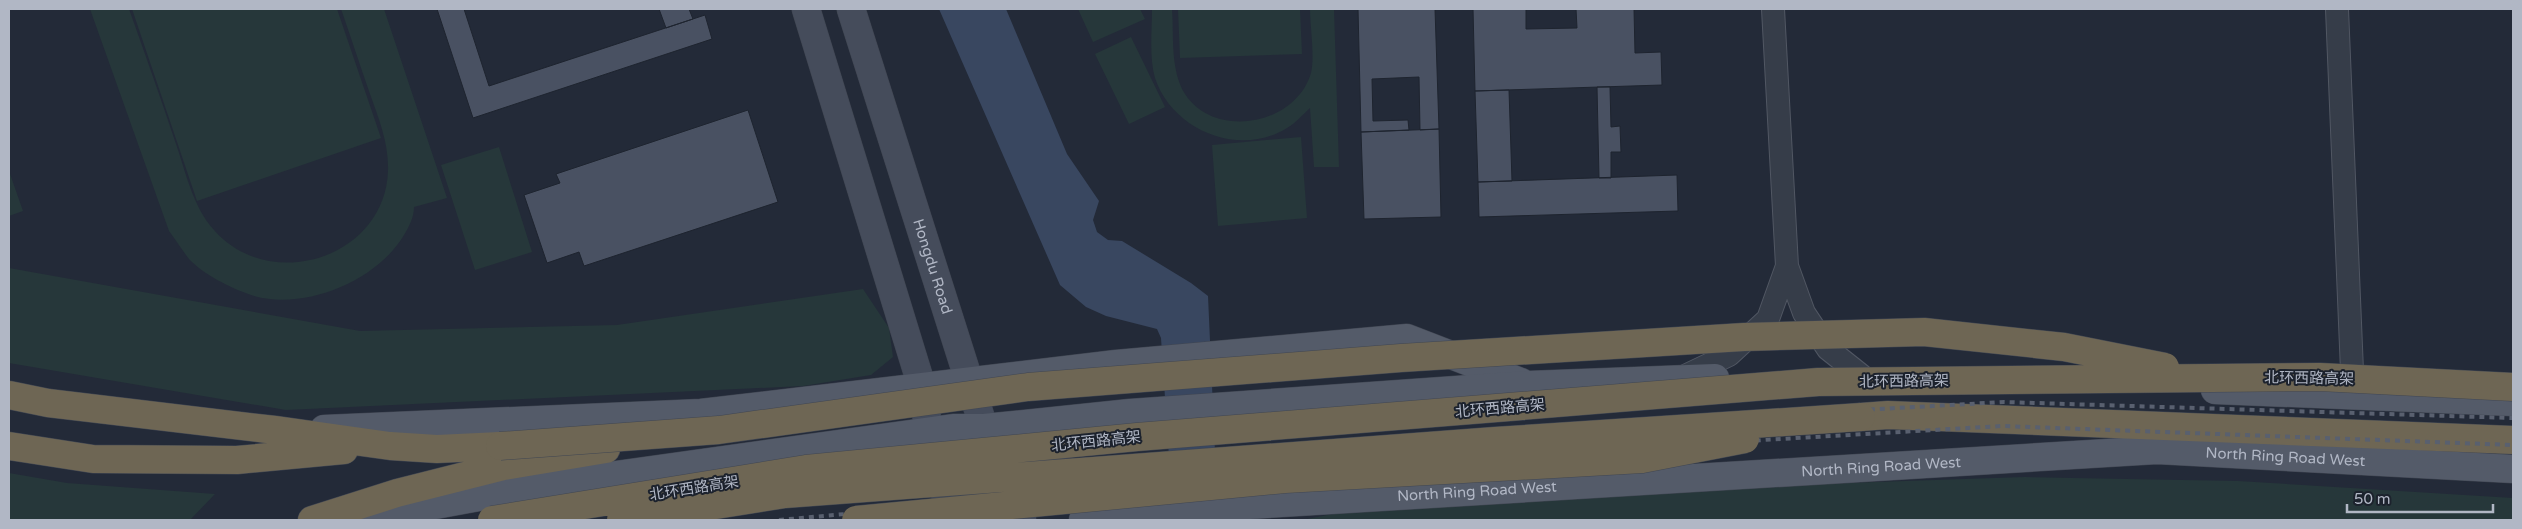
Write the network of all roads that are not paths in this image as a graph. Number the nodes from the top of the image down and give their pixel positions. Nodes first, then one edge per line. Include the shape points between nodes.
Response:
1 (806, 9) edge
2 (851, 9) edge
3 (1773, 9) edge
4 (2337, 9) edge
5 (1787, 266) junction
6 (1862, 376) junction
7 (2220, 378) junction
8 (1678, 380) junction
9 (969, 381) junction
10 (1528, 384) junction
11 (922, 387) junction
12 (2513, 387) edge
13 (9, 395) edge
14 (2353, 395) junction
15 (2513, 402) edge
16 (1861, 417) junction
17 (984, 428) junction
18 (275, 430) junction
19 (929, 432) junction
20 (2513, 440) edge
21 (9, 446) edge
22 (390, 446) junction
23 (502, 456) junction
24 (195, 459) junction
25 (2513, 469) edge
26 (312, 520) edge
27 (354, 520) edge
28 (492, 520) edge
29 (621, 520) edge
30 (856, 520) edge
31 (952, 520) edge
32 (1022, 520) edge
33 (1083, 520) edge

1 - 11 main road
2 - 9 main road, Hongdu Road
3 - 5 street
4 - 14 street
5 - 6 street via 1804,313 1828,349
5 - 8 street via 1768,319 1729,355
6 - 8 main road via 1828,374
6 - 14 main road
7 - 12 highway, 北环西路高架, bridge via 2320,377
7 - 23 highway, bridge via 2064,346 1924,332 1744,337 1402,358 1028,387
7 - 28 highway, 北环西路高架, bridge via 1818,382 1137,437 806,470
8 - 10 main road
9 - 10 main road via 1116,364 1407,338
9 - 11 main road
9 - 17 main road, Hongdu Road
10 - 17 main road via 1130,413
11 - 18 main road via 702,413
11 - 19 main road
13 - 18 highway via 48,403
14 - 15 main road
16 - 20 highway, 北环西路高架 via 1888,415
16 - 29 highway, 北环西路高架, bridge via 785,494
16 - 30 highway, bridge via 1642,459 1285,479
17 - 19 main road
17 - 32 main road, Hongdu Road
18 - 22 highway
18 - 24 highway
19 - 27 main road via 544,485
19 - 31 main road
21 - 24 highway via 93,459
22 - 23 highway
22 - 24 highway via 236,460
23 - 26 highway
25 - 33 main road, North Ring Road West via 2157,450 1249,505

